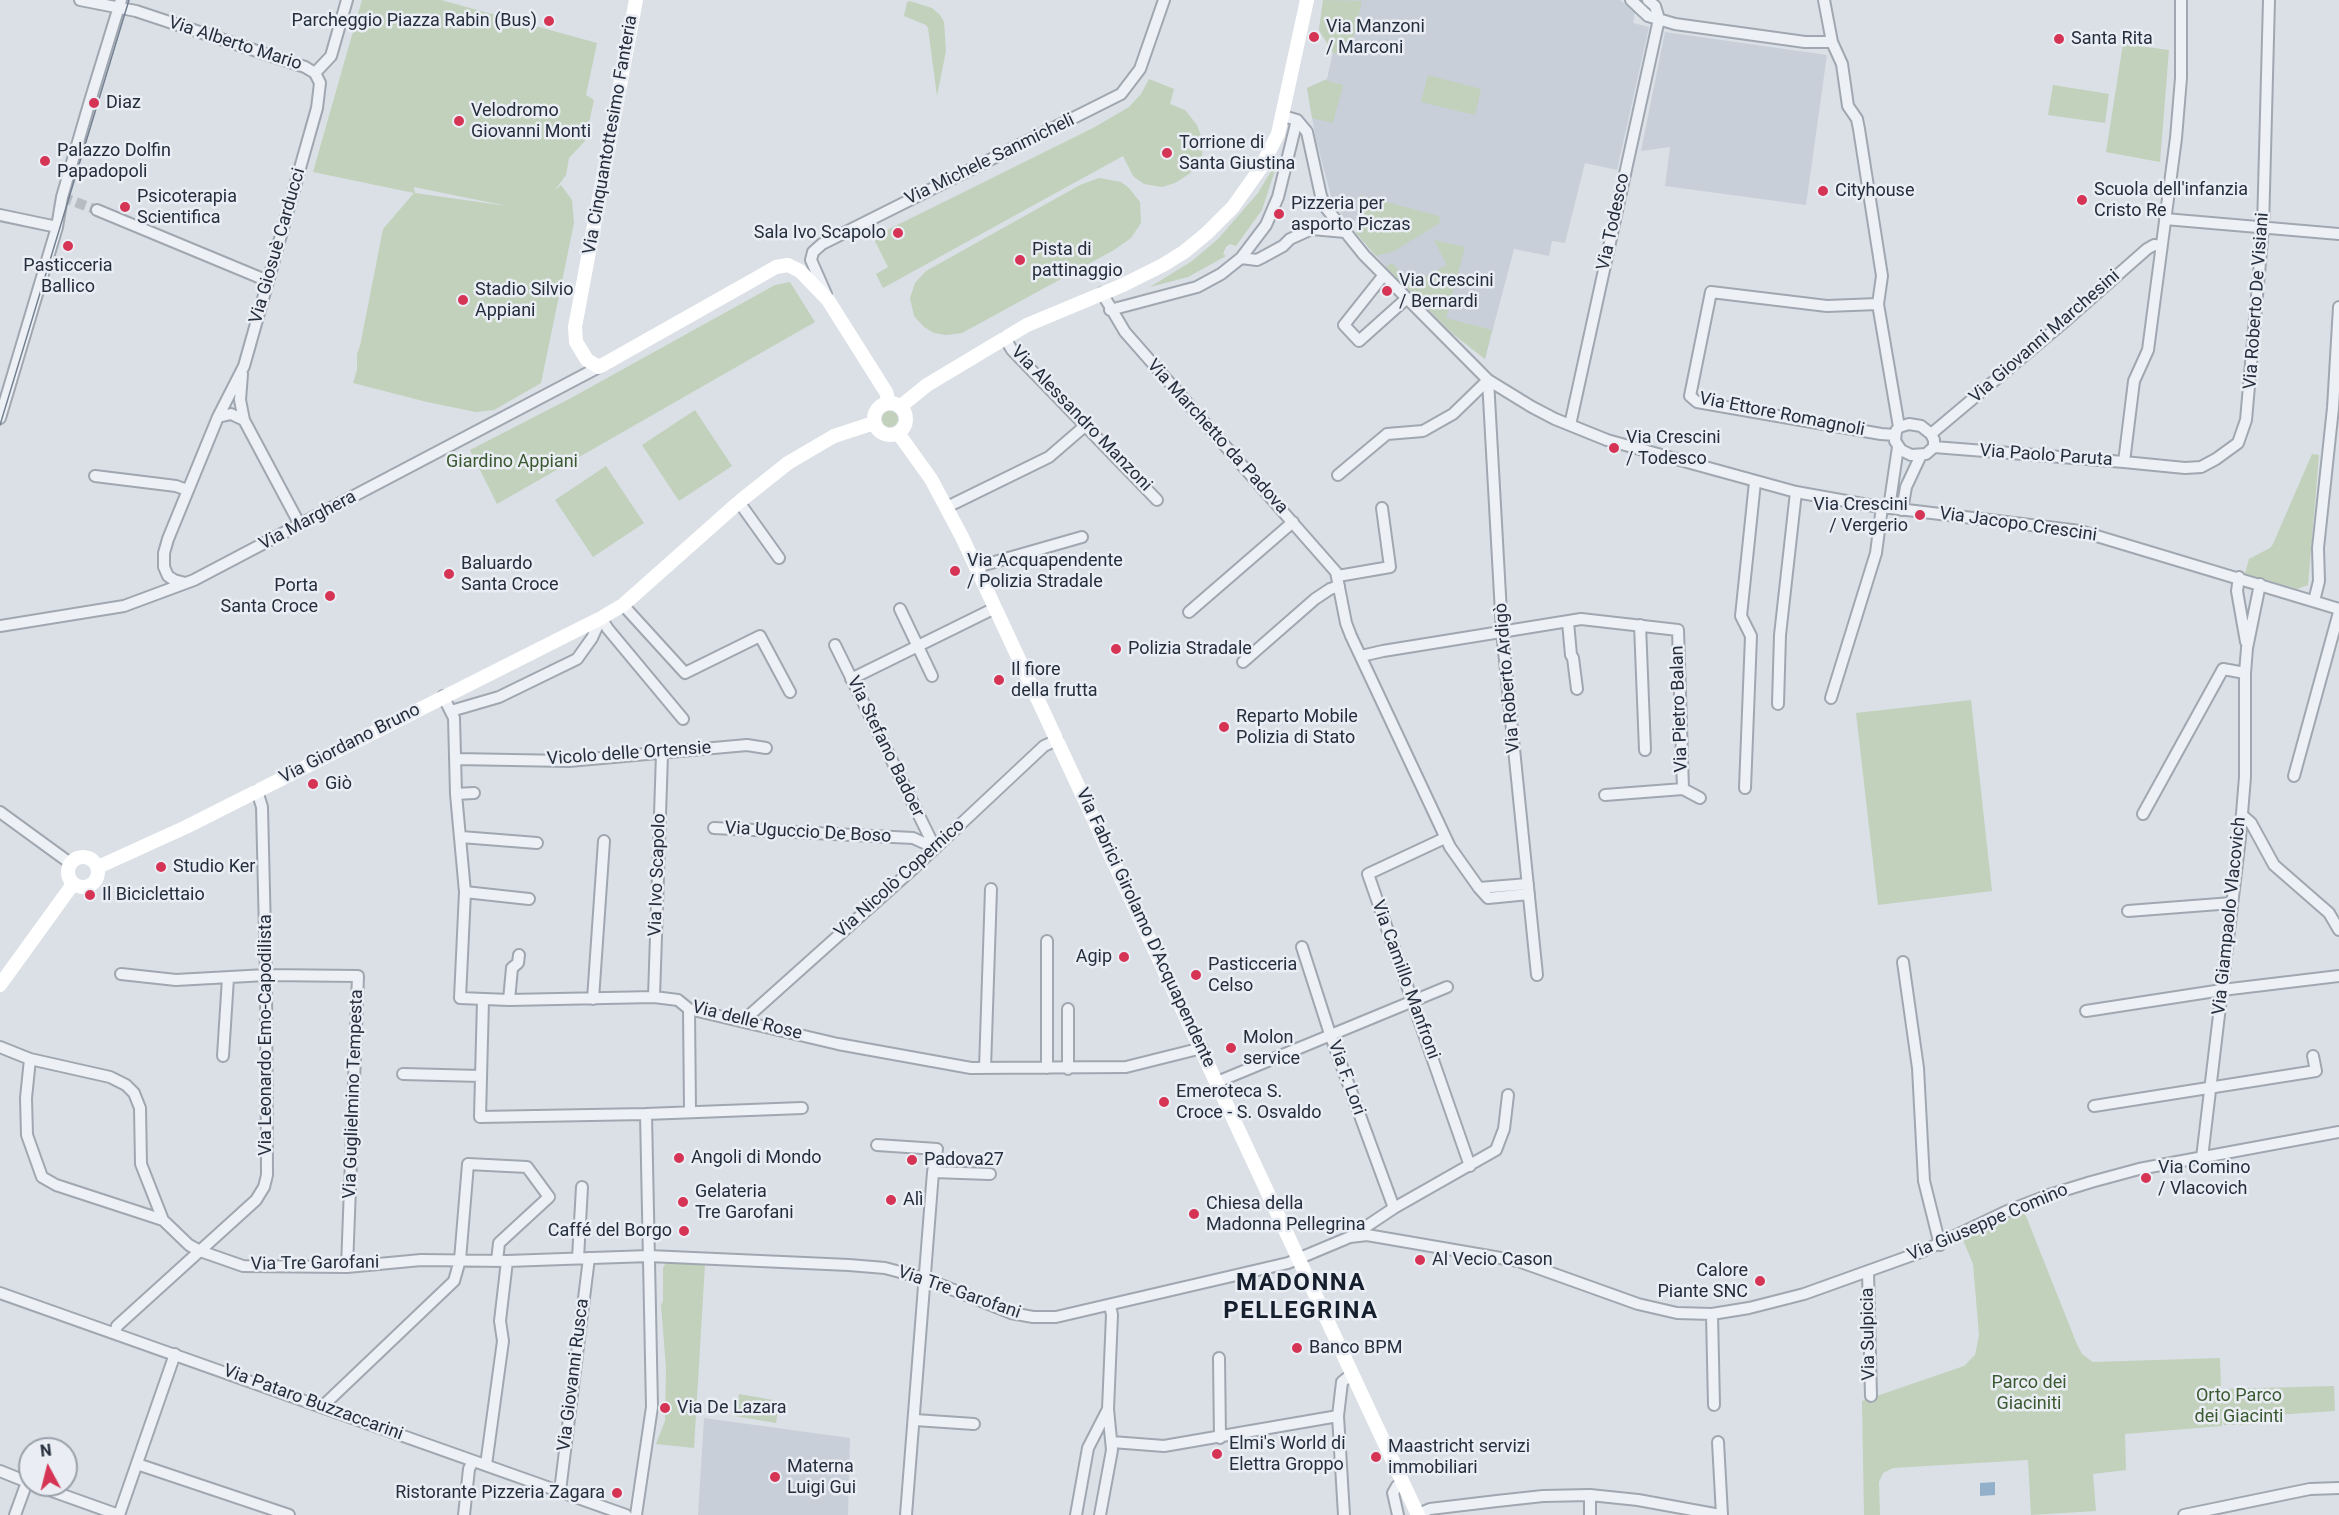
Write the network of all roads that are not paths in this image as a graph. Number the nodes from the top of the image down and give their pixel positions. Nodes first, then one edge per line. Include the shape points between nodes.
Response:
1 (80, 0) edge
2 (347, 0) edge
3 (636, 0) edge
4 (1164, 0) edge
5 (1307, 0) edge
6 (1631, 0) edge
7 (1648, 0) edge
8 (1824, 0) edge
9 (2181, 0) edge
10 (2269, 0) edge
11 (120, 4) edge
12 (1659, 19) junction
13 (1832, 42) junction
14 (315, 73) junction
15 (1283, 116) junction
16 (1297, 120) junction
17 (97, 210) tunnel mouth
18 (0, 215) edge
19 (2165, 219) junction
20 (57, 227) junction
21 (2264, 228) junction
22 (1345, 232) junction
23 (2339, 234) edge
24 (2161, 246) junction
25 (1241, 258) junction
26 (1383, 276) junction
27 (268, 281) junction
28 (1102, 293) junction
29 (1406, 299) junction
30 (828, 300) junction
31 (1878, 304) junction
32 (2339, 307) edge
33 (1110, 310) junction
34 (1005, 338) junction
35 (244, 366) junction
36 (598, 367) junction
37 (1488, 380) junction
38 (895, 404) junction
39 (2336, 408) edge
40 (218, 417) junction
41 (0, 418) edge
42 (244, 420) junction
43 (874, 423) junction
44 (1086, 425) junction
45 (1570, 425) junction
46 (1897, 431) junction
47 (898, 433) junction
48 (1931, 434) junction
49 (1898, 447) junction
50 (1934, 447) junction
51 (1921, 456) junction
52 (2124, 462) junction
53 (1338, 475) dead end
54 (95, 476) dead end
55 (1755, 482) junction
56 (187, 490) junction
57 (1796, 492) junction
58 (1157, 500) dead end
59 (739, 502) junction
60 (947, 507) junction
61 (1382, 508) dead end
62 (1885, 508) junction
63 (1902, 510) junction
64 (1293, 522) junction
65 (300, 525) junction
66 (1082, 537) dead end
67 (779, 558) dead end
68 (977, 569) junction
69 (2239, 577) junction
70 (1338, 581) junction
71 (186, 584) junction
72 (2260, 584) junction
73 (2314, 601) junction
74 (623, 605) junction
75 (995, 608) junction
76 (900, 609) dead end
77 (2339, 611) edge
78 (1189, 612) dead end
79 (601, 618) junction
80 (1568, 622) junction
81 (1640, 625) junction
82 (0, 626) edge
83 (1502, 631) junction
84 (835, 645) dead end
85 (918, 646) junction
86 (2247, 648) junction
87 (1361, 656) junction
88 (1243, 662) dead end
89 (2245, 673) junction
90 (932, 676) dead end
91 (851, 678) junction
92 (1577, 689) dead end
93 (790, 692) dead end
94 (443, 696) junction
95 (1831, 698) dead end
96 (1778, 704) dead end
97 (452, 714) junction
98 (683, 719) dead end
99 (1057, 740) junction
100 (766, 748) dead end
101 (1645, 750) dead end
102 (662, 754) junction
103 (455, 759) junction
104 (2294, 776) dead end
105 (1746, 788) dead end
106 (1683, 789) junction
107 (257, 791) junction
108 (456, 794) junction
109 (474, 794) dead end
110 (1605, 795) dead end
111 (1700, 798) dead end
112 (0, 812) edge
113 (2143, 814) dead end
114 (2242, 815) junction
115 (714, 828) dead end
116 (461, 837) junction
117 (1445, 838) junction
118 (603, 841) dead end
119 (537, 843) dead end
120 (935, 848) junction
121 (70, 863) junction
122 (98, 867) junction
123 (73, 884) junction
124 (991, 889) dead end
125 (1529, 889) junction
126 (465, 892) junction
127 (529, 899) dead end
128 (2232, 903) junction
129 (2128, 911) dead end
130 (2339, 930) edge
131 (1047, 941) dead end
132 (1302, 947) dead end
133 (519, 955) dead end
134 (1903, 962) dead end
135 (122, 974) dead end
136 (266, 975) junction
137 (1537, 975) dead end
138 (2339, 976) edge
139 (228, 978) junction
140 (0, 985) edge
141 (1447, 987) dead end
142 (2222, 990) junction
143 (654, 997) junction
144 (593, 999) junction
145 (483, 1000) junction
146 (509, 1000) junction
147 (1413, 1000) junction
148 (689, 1009) junction
149 (1068, 1009) dead end
150 (2086, 1011) dead end
151 (743, 1021) junction
152 (1330, 1034) junction
153 (0, 1047) edge
154 (1202, 1048) junction
155 (223, 1056) dead end
156 (2313, 1056) dead end
157 (30, 1059) junction
158 (985, 1068) junction
159 (1047, 1068) junction
160 (1068, 1069) junction
161 (403, 1074) dead end
162 (481, 1076) junction
163 (1218, 1082) junction
164 (2211, 1089) junction
165 (1508, 1095) dead end
166 (2094, 1106) dead end
167 (802, 1108) dead end
168 (690, 1111) junction
169 (646, 1114) junction
170 (2339, 1132) edge
171 (877, 1145) dead end
172 (2202, 1158) junction
173 (1470, 1166) junction
174 (933, 1172) junction
175 (990, 1174) dead end
176 (582, 1187) dead end
177 (1394, 1208) junction
178 (163, 1220) junction
179 (1350, 1237) junction
180 (1940, 1245) junction
181 (200, 1251) junction
182 (649, 1256) junction
183 (583, 1258) junction
184 (1299, 1259) junction
185 (460, 1260) junction
186 (502, 1261) junction
187 (347, 1267) junction
188 (1868, 1271) junction
189 (926, 1279) junction
190 (0, 1293) edge
191 (1110, 1305) junction
192 (1712, 1314) junction
193 (115, 1333) junction
194 (175, 1354) junction
195 (1219, 1358) dead end
196 (1352, 1374) junction
197 (1871, 1396) dead end
198 (1714, 1405) dead end
199 (325, 1407) junction
200 (1108, 1408) junction
201 (1338, 1416) junction
202 (915, 1420) junction
203 (974, 1424) dead end
204 (1220, 1438) junction
205 (1112, 1442) junction
206 (1718, 1442) dead end
207 (472, 1461) junction
208 (137, 1464) junction
209 (486, 1465) junction
210 (0, 1471) edge
211 (18, 1478) edge
212 (1403, 1483) junction
213 (2339, 1488) edge
214 (560, 1491) junction
215 (1590, 1495) junction
216 (24, 1497) edge
217 (70, 1497) edge
218 (1418, 1514) edge
219 (15, 1515) edge
220 (119, 1515) edge
221 (289, 1515) edge
222 (464, 1515) edge
223 (626, 1515) edge
224 (636, 1515) edge
225 (906, 1515) edge
226 (1076, 1515) edge
227 (1100, 1515) edge
228 (1344, 1515) edge
229 (1398, 1515) edge
230 (1590, 1515) edge
231 (1721, 1515) edge
232 (2184, 1515) edge

1 - 11 street, Via Alberto Mario
2 - 14 street via 331,56
3 - 36 main road, Via Cinquantottesimo Fanteria via 576,327 580,350 586,360
4 - 30 street, Via Michele Sanmicheli via 1140,69 1121,94 816,249 812,265
5 - 15 main road, Via Alessandro Manzoni
6 - 12 street via 1648,16
7 - 12 street via 1655,6
8 - 13 street
9 - 19 street, Via Paolo Paruta via 2180,98
10 - 21 street, Via Roberto De Visiani
11 - 14 street, Via Alberto Mario
11 - 20 street via 62,197
12 - 13 street via 1794,40
12 - 45 street, Via Todesco
13 - 31 street via 1842,64 1848,106 1859,129 1882,276
14 - 27 street, Via Giosuè Carducci via 321,92
15 - 16 street
15 - 28 main road, Via Alessandro Manzoni via 1268,155 1248,188 1207,233 1163,265
16 - 22 street, Via Jacopo Crescini via 1307,132 1321,196
16 - 25 street via 1278,197 1266,225
17 - 27 street
18 - 20 street
19 - 21 street
19 - 24 street, Via Paolo Paruta
20 - 41 street
21 - 23 street
21 - 52 street, Via Roberto De Visiani via 2250,392 2238,443 2200,467
22 - 25 street via 1312,229 1257,260
22 - 26 street, Via Jacopo Crescini
24 - 48 street, Via Giovanni Marchesini via 2147,249
24 - 52 street, Via Paolo Paruta via 2148,350 2134,381
25 - 33 street via 1197,287
26 - 29 street, Via Jacopo Crescini
26 - 29 street via 1344,326 1359,341
27 - 35 street, Via Giosuè Carducci
28 - 33 street, Via Marchetto da Padova
28 - 34 main road, Via Alessandro Manzoni
29 - 37 street, Via Jacopo Crescini
30 - 36 main road via 800,271 788,265 776,267
30 - 38 main road
31 - 46 street
31 - 46 street, Via Ettore Romagnoli via 1827,306 1711,292 1690,396 1697,402 1881,434
32 - 39 street
33 - 64 street, Via Marchetto da Padova via 1125,332
34 - 38 main road, Via Alessandro Manzoni
34 - 44 street, Via Alessandro Manzoni via 1012,350
35 - 40 street, Via Giosuè Carducci
35 - 42 street via 240,391
36 - 65 street, Via Marghera
37 - 45 street, Via Jacopo Crescini via 1532,408
37 - 53 street via 1454,414 1423,431 1387,434
37 - 83 street, Via Roberto Ardigò
38 - 43 main road via 877,409
38 - 47 main road via 907,420
39 - 73 street
40 - 42 street via 231,414
40 - 56 street, Via Giosuè Carducci
42 - 65 street
43 - 47 main road via 884,434
43 - 59 main road, Via Giordano Bruno via 817,444
44 - 58 street, Via Alessandro Manzoni
44 - 60 street via 1049,457
45 - 55 street, Via Jacopo Crescini via 1607,440
46 - 48 street via 1914,424
46 - 49 street
47 - 60 main road, Via Fabrici Girolamo D'Acquapendente
48 - 50 street
49 - 51 street
49 - 62 street
50 - 51 street
50 - 52 street, Via Paolo Paruta
51 - 63 street via 1906,487
54 - 56 street
55 - 57 street, Via Jacopo Crescini
55 - 105 street via 1741,616 1751,636
56 - 71 street, Via Giosuè Carducci via 164,553 168,576
57 - 62 street, Via Jacopo Crescini
57 - 96 street via 1780,635
59 - 67 street
59 - 74 main road, Via Giordano Bruno
60 - 68 main road, Via Fabrici Girolamo D'Acquapendente
61 - 70 street via 1390,567
62 - 63 street, Via Jacopo Crescini
62 - 95 street via 1876,553
63 - 69 street, Via Jacopo Crescini via 2080,531
64 - 70 street, Via Marchetto da Padova
64 - 78 street
65 - 71 street, Via Marghera
66 - 68 street
68 - 75 main road, Via Fabrici Girolamo D'Acquapendente
69 - 72 street, Via Jacopo Crescini
69 - 86 street, Via Giampaolo Vlacovich via 2237,591
70 - 87 street, Via Marchetto da Padova via 1346,623
70 - 88 street
71 - 82 street, Via Marghera via 124,606
72 - 73 street, Via Jacopo Crescini
72 - 86 street, Via Giampaolo Vlacovich
73 - 77 street, Via Jacopo Crescini
74 - 79 main road, Via Giordano Bruno
74 - 93 street via 685,673 760,636
75 - 85 street
75 - 99 main road, Via Fabrici Girolamo D'Acquapendente
76 - 85 street
77 - 104 street
79 - 94 main road, Via Giordano Bruno
79 - 97 street via 577,659 499,697
79 - 98 street
80 - 81 street, Via Pietro Balan via 1590,619
80 - 83 street, Via Pietro Balan
80 - 92 street
81 - 101 street, Via Pietro Balan
81 - 106 street, Via Pietro Balan via 1678,630
83 - 87 street, Via Pietro Balan
83 - 125 street, Via Roberto Ardigò
84 - 91 street, Via Stefano Badoer
85 - 90 street
85 - 91 street
86 - 89 street, Via Giampaolo Vlacovich
87 - 117 street, Via Marchetto da Padova
89 - 113 street via 2223,669
89 - 114 street, Via Giampaolo Vlacovich
91 - 120 street, Via Stefano Badoer
94 - 97 street, Via delle Rose
94 - 107 main road, Via Giordano Bruno
97 - 103 street, Via delle Rose
99 - 120 street, Via Nicolò Copernico via 1044,746
99 - 154 main road, Via Fabrici Girolamo D'Acquapendente
100 - 102 street, Vicolo delle Ortensie via 747,744
102 - 103 street, Vicolo delle Ortensie via 569,762
102 - 143 street, Via Ivo Scapolo
103 - 108 street, Via delle Rose
106 - 110 street, Via Pietro Balan
106 - 111 street, Via Pietro Balan
107 - 122 main road, Via Giordano Bruno
107 - 136 street, Via Leonardo Emo-Capodilista via 262,807
108 - 109 street
108 - 116 street, Via delle Rose
112 - 121 street
114 - 128 street, Via Giampaolo Vlacovich
114 - 130 street via 2251,823 2274,865 2330,913
115 - 120 street, Via Uguccio De Boso via 914,838
116 - 119 street
116 - 126 street, Via delle Rose
117 - 125 street, Via Marchetto da Padova via 1479,888
117 - 147 street, Via Camillo Manfroni via 1368,874
118 - 144 street
120 - 151 street, Via Nicolò Copernico
121 - 122 main road via 77,857 87,857
121 - 123 main road via 67,872
122 - 123 main road, Via Giordano Bruno via 97,879 90,885
123 - 140 main road
124 - 158 street
125 - 137 street, Via Roberto Ardigò
126 - 127 street
126 - 145 street, Via delle Rose via 460,998
128 - 129 street
128 - 142 street, Via Giampaolo Vlacovich
131 - 159 street
132 - 152 street, Via F. Lori
133 - 146 street via 512,968
134 - 180 street via 1918,1068 1924,1181
135 - 139 street via 176,980
136 - 139 street
136 - 181 street, Via Leonardo Emo-Capodilista via 267,1175 256,1200
136 - 187 street, Via Guglielmino Tempesta via 358,976
138 - 142 street
139 - 155 street
141 - 147 street
142 - 150 street
142 - 164 street, Via Giampaolo Vlacovich
143 - 144 street, Via delle Rose
143 - 148 street, Via delle Rose via 678,1000
144 - 146 street, Via delle Rose
145 - 146 street, Via delle Rose
145 - 162 street
147 - 152 street
147 - 173 street, Via Camillo Manfroni
148 - 151 street, Via delle Rose
148 - 168 street
149 - 160 street
151 - 158 street, Via delle Rose via 838,1044
152 - 163 street
152 - 177 street, Via F. Lori
153 - 157 street, Via Tre Garofani
154 - 160 street, Via delle Rose via 1126,1067
154 - 163 main road, Via Fabrici Girolamo D'Acquapendente
156 - 164 street via 2316,1071
157 - 178 street, Via Tre Garofani via 110,1077 126,1084 134,1093 140,1108 141,1164
157 - 178 street via 27,1135 42,1177
158 - 159 street, Via delle Rose
159 - 160 street, Via delle Rose
161 - 162 street
162 - 169 street via 480,1117
163 - 184 main road, Via Fabrici Girolamo D'Acquapendente
164 - 166 street
164 - 172 street, Via Giampaolo Vlacovich
165 - 173 street via 1504,1129 1496,1149
167 - 168 street
168 - 169 street
169 - 182 street
170 - 172 street, Via Giuseppe Comino
171 - 174 street via 937,1149
172 - 180 street, Via Giuseppe Comino via 2139,1169 2049,1195
173 - 177 street
174 - 175 street
174 - 189 street
176 - 183 street
177 - 179 street
178 - 181 street, Via Tre Garofani
179 - 184 street, Via Giuseppe Comino
179 - 192 street, Via Giuseppe Comino via 1377,1236 1493,1256 1638,1304 1677,1313
180 - 188 street, Via Giuseppe Comino
181 - 187 street, Via Tre Garofani via 243,1266
181 - 193 street, Via Leonardo Emo-Capodilista via 117,1326
182 - 183 street, Via Tre Garofani
182 - 189 street, Via Tre Garofani via 849,1265 885,1268
182 - 224 street via 652,1407
183 - 186 street, Via Tre Garofani
183 - 214 street, Via Giovanni Rusca
184 - 191 street, Via Tre Garofani
184 - 196 main road, Via Fabrici Girolamo D'Acquapendente
185 - 186 street, Via Tre Garofani
185 - 186 street via 468,1164 527,1167 549,1197 499,1243
185 - 187 street, Via Tre Garofani
185 - 199 street via 454,1281
186 - 209 street via 503,1341
188 - 192 street, Via Giuseppe Comino via 1804,1294
188 - 197 street, Via Sulpicia
189 - 191 street, Via Tre Garofani via 1011,1313 1033,1317 1056,1317
189 - 202 street
190 - 193 street, Via Pataro Buzzaccarini
191 - 200 street
192 - 198 street
193 - 194 street, Via Pataro Buzzaccarini
194 - 199 street, Via Pataro Buzzaccarini
194 - 208 street
195 - 204 street
196 - 201 street via 1341,1382
196 - 212 main road, Via Fabrici Girolamo D'Acquapendente
199 - 207 street, Via Pataro Buzzaccarini
200 - 205 street
200 - 226 street via 1088,1448
201 - 204 street
201 - 228 street
202 - 203 street
202 - 225 street
204 - 205 street via 1164,1446
205 - 227 street
206 - 231 street
207 - 209 street, Via Pataro Buzzaccarini
207 - 222 street
208 - 220 street
208 - 221 street
209 - 214 street, Via Pataro Buzzaccarini
210 - 211 street
212 - 218 main road, Via Fabrici Girolamo D'Acquapendente
212 - 229 street via 1393,1493
213 - 232 street via 2310,1489
214 - 223 street, Via Pataro Buzzaccarini
215 - 218 street via 1497,1501
215 - 230 street
215 - 231 street
216 - 219 street
217 - 220 street

